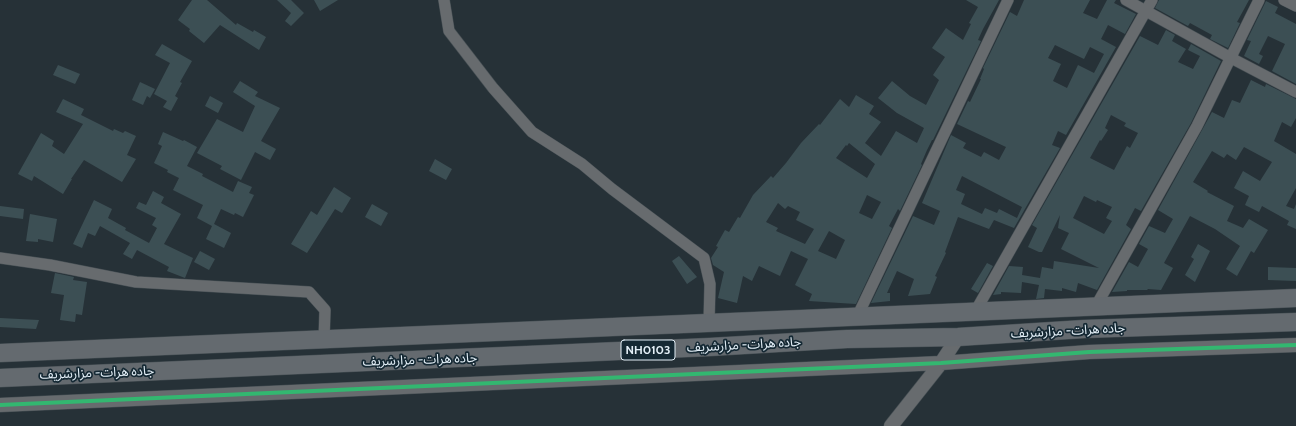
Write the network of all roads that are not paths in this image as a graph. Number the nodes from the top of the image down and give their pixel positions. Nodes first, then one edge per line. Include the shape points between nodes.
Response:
1 (444, 0) edge
2 (1008, 0) edge
3 (1126, 0) edge
4 (1152, 0) edge
5 (1259, 0) edge
6 (1284, 0) edge
7 (1296, 6) edge
8 (1146, 10) junction
9 (1231, 58) junction
10 (1296, 92) edge
11 (0, 258) edge
12 (1296, 298) edge
13 (1096, 306) junction
14 (975, 312) junction
15 (857, 317) junction
16 (1296, 322) edge
17 (709, 323) junction
18 (958, 337) junction
19 (324, 340) junction
20 (1296, 345) edge
21 (0, 353) edge
22 (941, 363) junction
23 (0, 378) edge
24 (0, 405) edge
25 (891, 426) edge

1 - 17 street via 449,32 532,132 582,164 704,258 710,284
2 - 15 street
3 - 8 street
4 - 8 street
5 - 9 street
6 - 7 street
8 - 9 street
8 - 14 street
9 - 10 street
9 - 13 street
11 - 19 street via 136,282 309,292 325,310
12 - 13 highway, جاده هرات- مزارشریف
13 - 14 highway, جاده هرات- مزارشریف
14 - 15 highway, جاده هرات- مزارشریف
15 - 17 highway, جاده هرات- مزارشریف
16 - 18 highway, جاده هرات- مزارشریف / NH0103 via 1084,329
17 - 19 highway, جاده هرات- مزارشریف
18 - 22 street
18 - 23 highway, جاده هرات- مزارشریف / NH0103
19 - 21 highway, جاده هرات- مزارشریف
20 - 22 street via 1089,352
22 - 24 street
22 - 25 street

